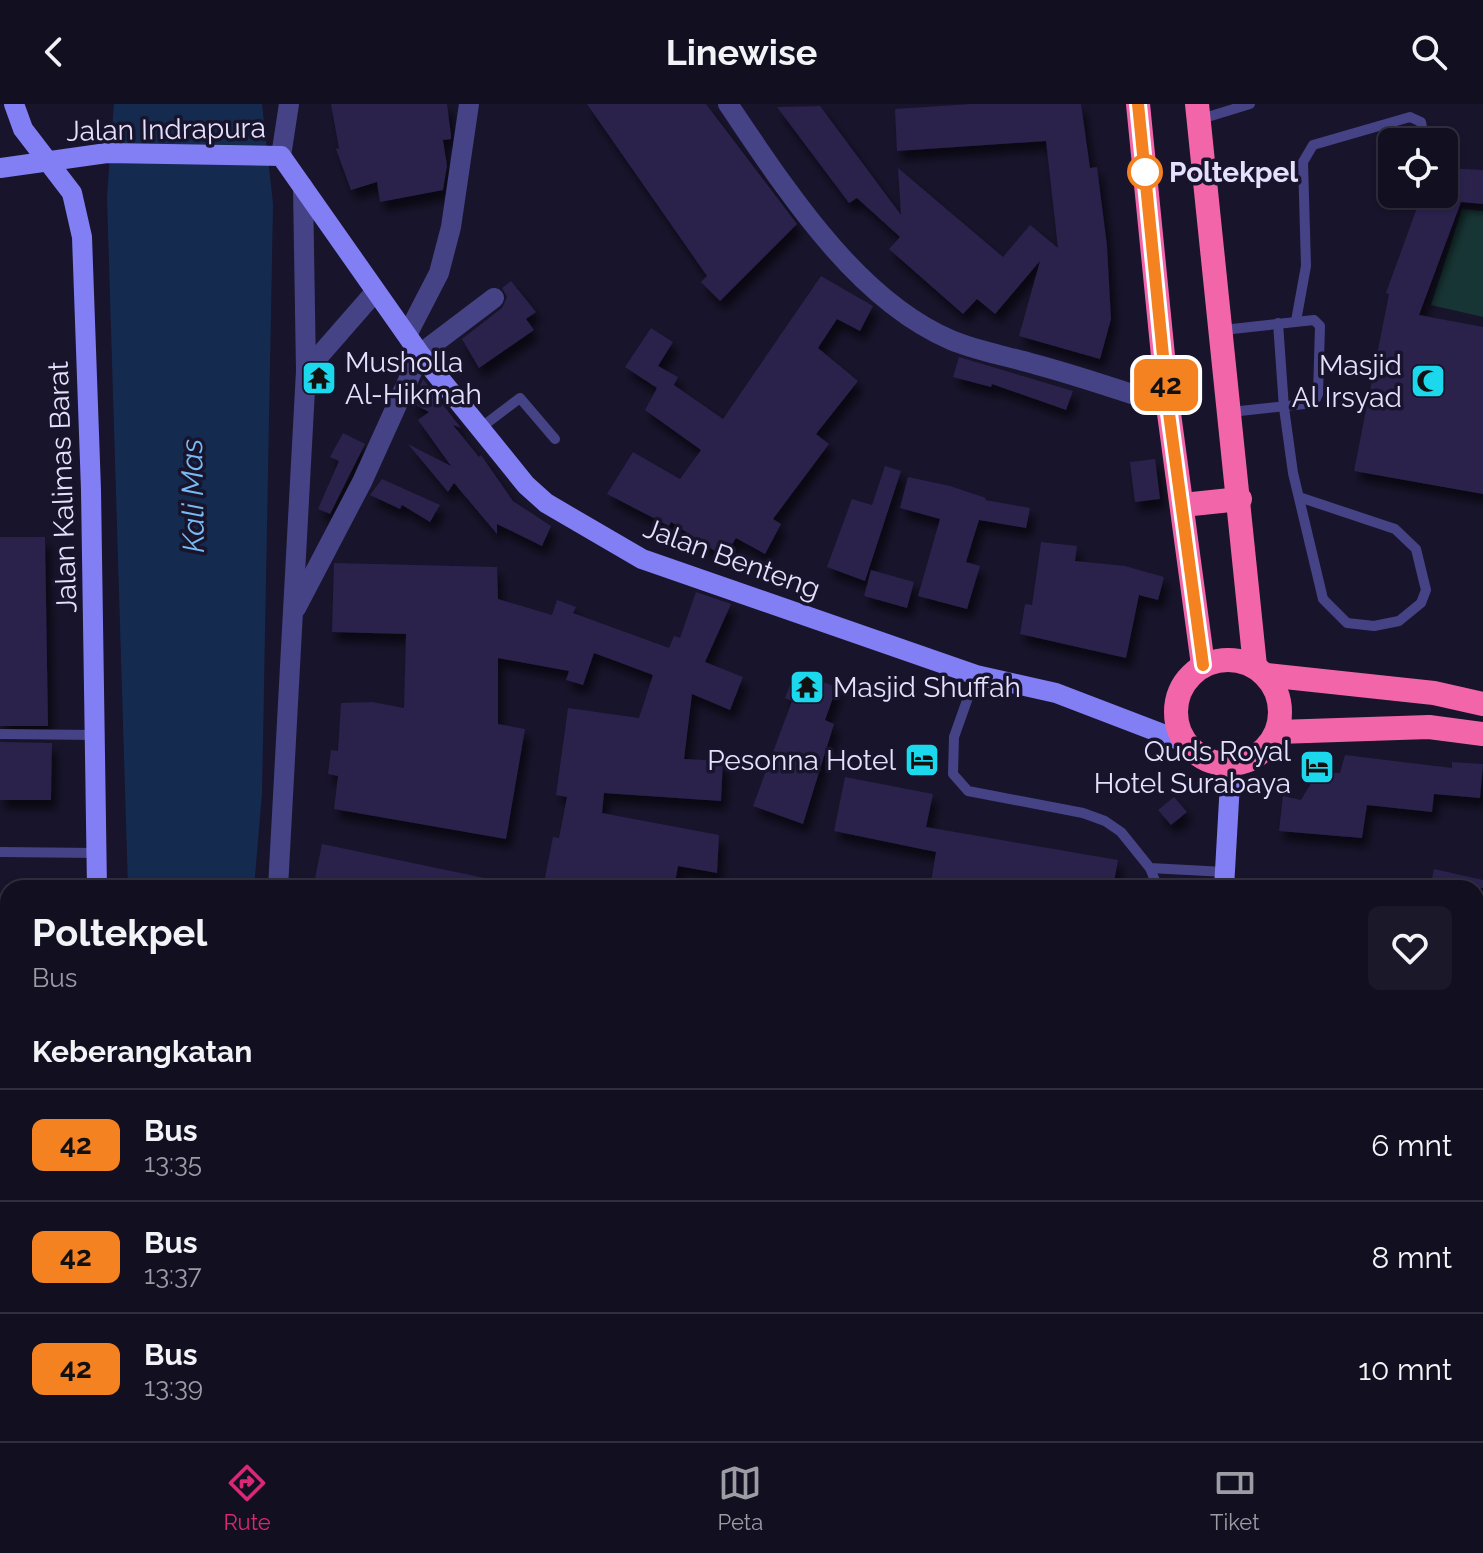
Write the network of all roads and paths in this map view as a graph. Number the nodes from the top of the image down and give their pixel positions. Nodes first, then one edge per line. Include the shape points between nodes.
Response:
1 (14, 104) edge
2 (289, 104) edge
3 (469, 104) edge
4 (728, 104) edge
5 (1138, 104) edge
6 (1250, 104) edge
7 (1198, 112) edge
8 (1422, 128) edge
9 (274, 156) junction
10 (48, 159) junction
11 (0, 168) edge
12 (303, 187) junction
13 (375, 292) junction
14 (494, 298) dead end
15 (1296, 321) junction
16 (1278, 323) junction
17 (1223, 330) junction
18 (407, 335) junction
19 (420, 354) junction
20 (306, 371) junction
21 (1168, 406) junction
22 (1284, 408) junction
23 (1231, 412) junction
24 (479, 429) junction
25 (555, 439) dead end
26 (1299, 497) junction
27 (1240, 499) junction
28 (1183, 505) junction
29 (292, 615) junction
30 (1203, 665) junction
31 (1261, 671) junction
32 (976, 675) junction
33 (1483, 704) edge
34 (1278, 732) junction
35 (0, 734) edge
36 (1483, 734) edge
37 (96, 735) junction
38 (1184, 742) junction
39 (1231, 765) junction
40 (0, 852) edge
41 (97, 853) junction
42 (1150, 868) junction
43 (97, 880) edge
44 (278, 880) edge
45 (1155, 880) edge
46 (1225, 880) edge

1 - 10 street, Jalan Kalimas Barat via 23,129
2 - 9 street, Jalan Indrapura
3 - 18 street via 439,273
4 - 21 street via 815,224 876,294 910,318 952,341
5 - 21 highway
6 - 7 lane
7 - 17 highway
8 - 15 lane via 1410,117 1313,145 1307,153 1306,266
9 - 10 street, Jalan Indrapura via 107,153
9 - 12 street, Jalan Benteng
10 - 11 street, Jalan Indrapura
10 - 37 street, Jalan Kalimas Barat via 72,193 82,237
12 - 13 street, Jalan Benteng
12 - 20 street
13 - 18 street, Jalan Benteng
13 - 20 street
14 - 19 street
15 - 16 lane
15 - 22 lane via 1314,320 1320,326 1317,400 1310,406
16 - 17 lane
16 - 22 lane
17 - 23 highway
18 - 19 street, Jalan Benteng
19 - 24 street, Jalan Benteng
19 - 29 street via 362,482
20 - 29 street
21 - 28 highway
22 - 23 lane
22 - 26 lane
23 - 27 highway
24 - 25 lane via 520,398
24 - 32 street, Jalan Benteng via 546,503 642,559
26 - 26 lane via 1323,599 1333,612 1347,623 1374,626 1399,621 1421,603 1426,590 1416,549 1395,529
27 - 28 highway
27 - 31 highway
28 - 30 highway
29 - 44 street
30 - 31 highway via 1229,659
30 - 38 highway via 1186,679 1177,699 1175,721
31 - 33 highway
31 - 34 highway via 1281,702
32 - 38 street, Jalan Benteng via 1056,693
32 - 42 lane via 954,737 953,774 958,783 968,791 1105,821
34 - 36 highway via 1429,727
34 - 39 highway via 1259,755
35 - 37 lane
37 - 41 street, Jalan Kalimas Barat
38 - 39 highway via 1213,763
39 - 46 street
40 - 41 lane
41 - 43 street, Jalan Kalimas Barat
42 - 45 lane
42 - 46 lane

